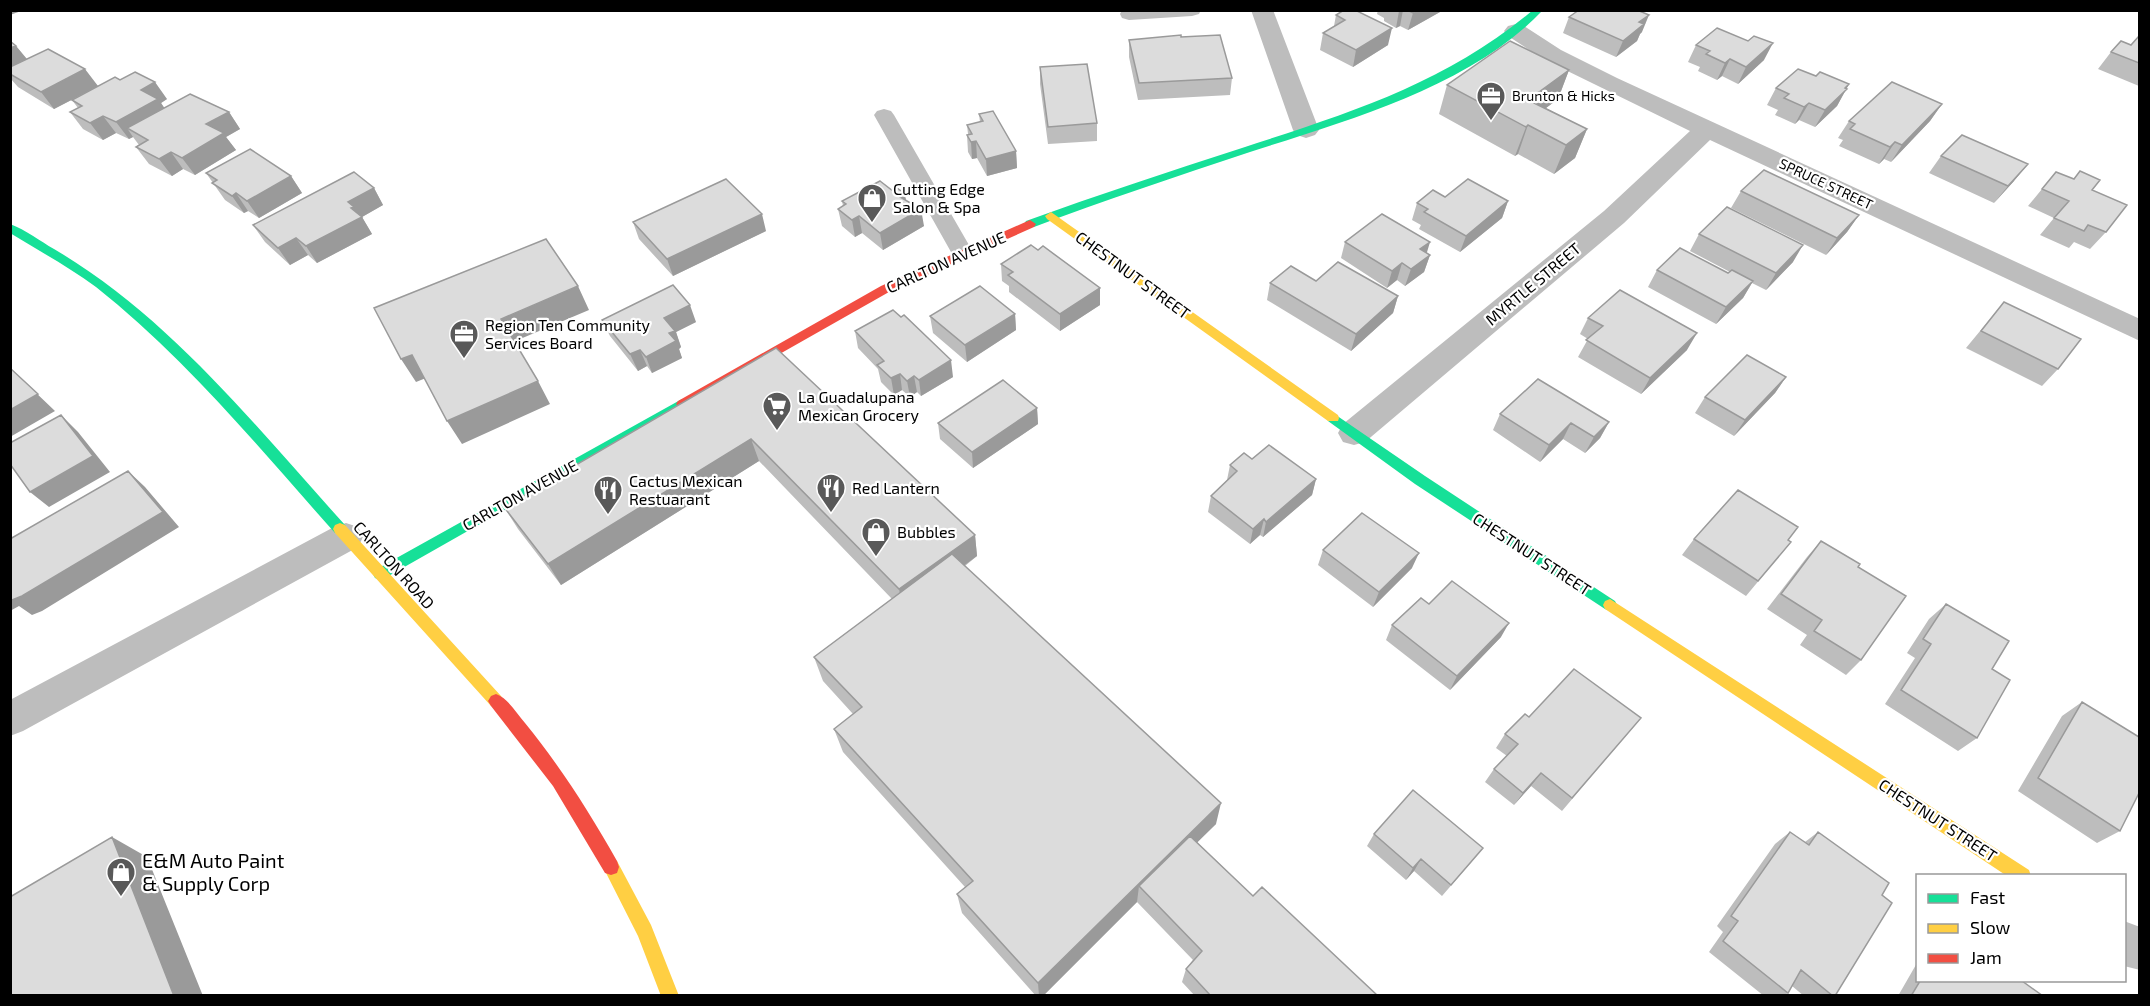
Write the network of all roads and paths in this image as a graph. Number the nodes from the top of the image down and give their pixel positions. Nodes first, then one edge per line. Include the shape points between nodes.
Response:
1 (1192, 10) edge
2 (1262, 10) edge
3 (1539, 10) edge
4 (1129, 14) dead end
5 (1516, 31) junction
6 (884, 115) dead end
7 (1707, 129) junction
8 (1306, 130) junction
9 (1051, 216) junction
10 (10, 228) edge
11 (962, 252) junction
12 (2139, 331) edge
13 (1354, 433) junction
14 (346, 537) junction
15 (380, 574) junction
16 (10, 719) edge
17 (2020, 874) edge
18 (670, 996) edge

1 - 4 lane
2 - 8 street
3 - 5 street, CARLTON AVENUE
5 - 7 street, SPRUCE STREET via 1553,55
5 - 8 street, CARLTON AVENUE via 1477,58 1424,86
6 - 11 lane
7 - 12 street, SPRUCE STREET
7 - 13 street, MYRTLE STREET via 1614,217
8 - 9 street, CARLTON AVENUE
9 - 11 street, CARLTON AVENUE
9 - 13 street, CHESTNUT STREET
10 - 14 street, CARLTON ROAD via 98,283 152,328 212,388
11 - 15 street, CARLTON AVENUE via 885,289
13 - 17 street, CHESTNUT STREET
14 - 15 street, CARLTON ROAD
14 - 16 street
15 - 18 street, CARLTON ROAD via 523,731 587,822 645,931

